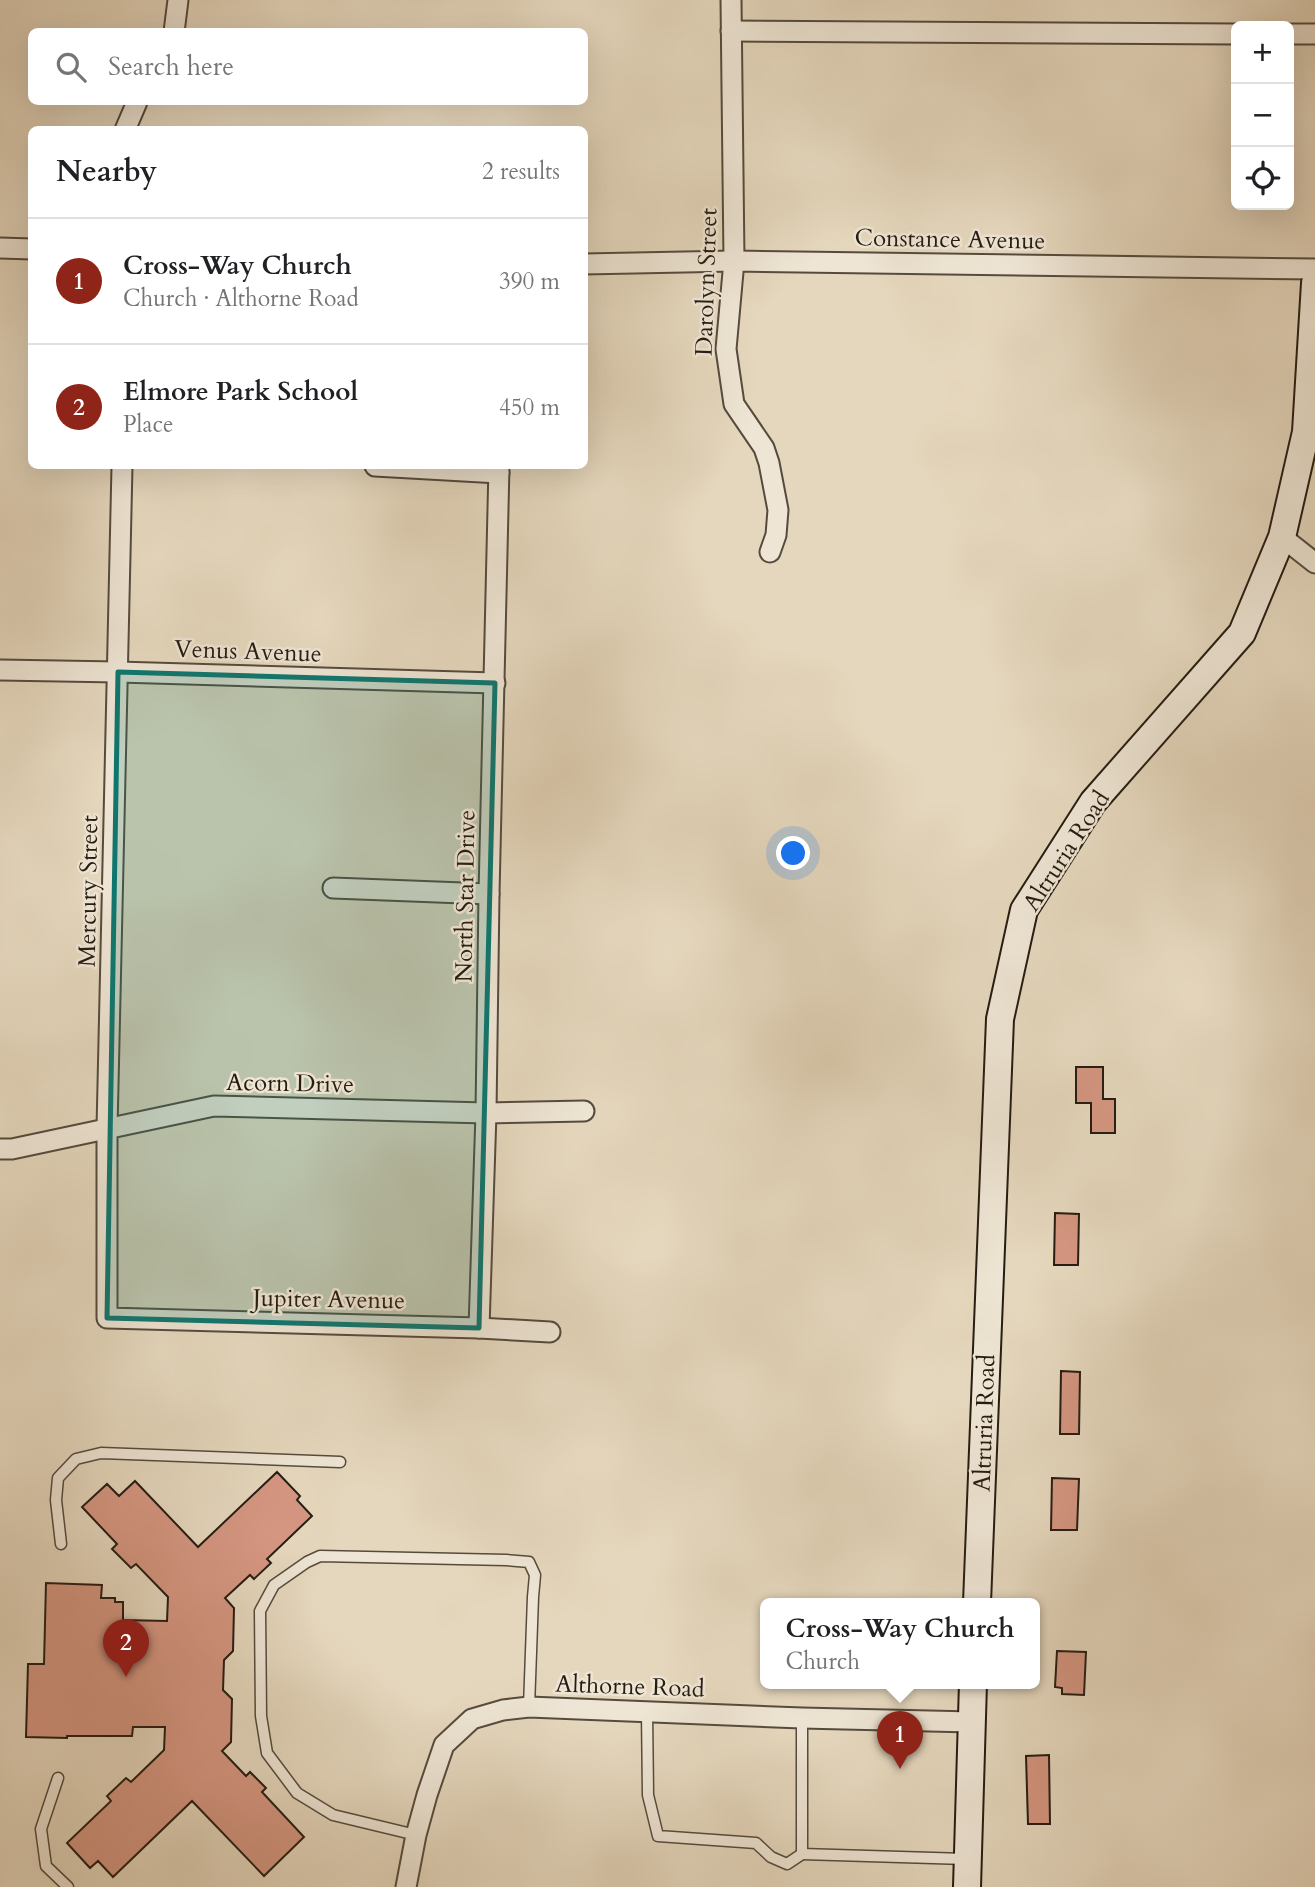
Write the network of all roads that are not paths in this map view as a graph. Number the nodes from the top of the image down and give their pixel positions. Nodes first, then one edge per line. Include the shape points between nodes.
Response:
1 (178, 0) edge
2 (731, 0) edge
3 (174, 28) edge
4 (731, 31) junction
5 (1231, 34) edge
6 (1294, 34) edge
7 (1315, 34) edge
8 (136, 105) edge
9 (127, 126) edge
10 (0, 248) edge
11 (28, 249) edge
12 (734, 261) junction
13 (588, 264) edge
14 (1315, 269) edge
15 (1315, 283) edge
16 (1312, 392) edge
17 (122, 469) edge
18 (499, 469) edge
19 (1282, 537) junction
20 (770, 552) dead end
21 (1315, 563) edge
22 (0, 670) edge
23 (118, 672) junction
24 (495, 684) junction
25 (333, 888) dead end
26 (489, 894) junction
27 (584, 1111) dead end
28 (486, 1113) junction
29 (107, 1129) junction
30 (0, 1149) edge
31 (107, 1318) joint
32 (479, 1328) junction
33 (550, 1332) dead end
34 (340, 1462) dead end
35 (61, 1544) dead end
36 (976, 1598) edge
37 (973, 1689) edge
38 (529, 1707) junction
39 (647, 1712) junction
40 (802, 1718) junction
41 (972, 1722) junction
42 (58, 1778) dead end
43 (416, 1835) junction
44 (802, 1854) junction
45 (968, 1859) junction
46 (68, 1887) edge
47 (406, 1887) edge
48 (967, 1887) edge

1 - 3 street
2 - 4 street, Darolyn Street
4 - 5 street
4 - 12 street, Darolyn Street
6 - 7 street
8 - 9 street
10 - 11 street
12 - 13 street, Constance Avenue
12 - 14 street, Constance Avenue
12 - 20 street, Darolyn Street via 726,349 734,404 769,463 778,510
15 - 16 street, Altruria Road
16 - 19 street, Altruria Road
17 - 23 street, Mercury Street
18 - 24 street, North Star Drive
19 - 21 street
19 - 36 street, Altruria Road via 1242,633 1093,802 1024,910 1000,1019
22 - 23 street, Venus Avenue
23 - 24 street, Venus Avenue
23 - 29 street, Mercury Street
24 - 26 street, North Star Drive
25 - 26 street
26 - 28 street, North Star Drive
27 - 28 street, Acorn Drive
28 - 29 street, Acorn Drive via 214,1106
28 - 32 street, North Star Drive
29 - 30 street, Acorn Drive
29 - 31 street, Mercury Street
31 - 32 street, Jupiter Avenue
32 - 33 street, Jupiter Avenue
34 - 35 lane via 101,1453 76,1459 58,1478
37 - 41 street
38 - 39 street, Althorne Road
38 - 43 street, Althorne Road via 472,1719 444,1745
38 - 43 lane via 535,1575 529,1562 320,1556 274,1585 260,1611 261,1716 268,1753 297,1793 333,1815
39 - 40 street, Althorne Road
39 - 44 lane via 648,1795 658,1836 756,1843 787,1864
40 - 41 street, Althorne Road
40 - 44 lane
41 - 45 street
42 - 46 lane via 41,1829 46,1866
43 - 47 street, Althorne Road
44 - 45 lane
45 - 48 street

